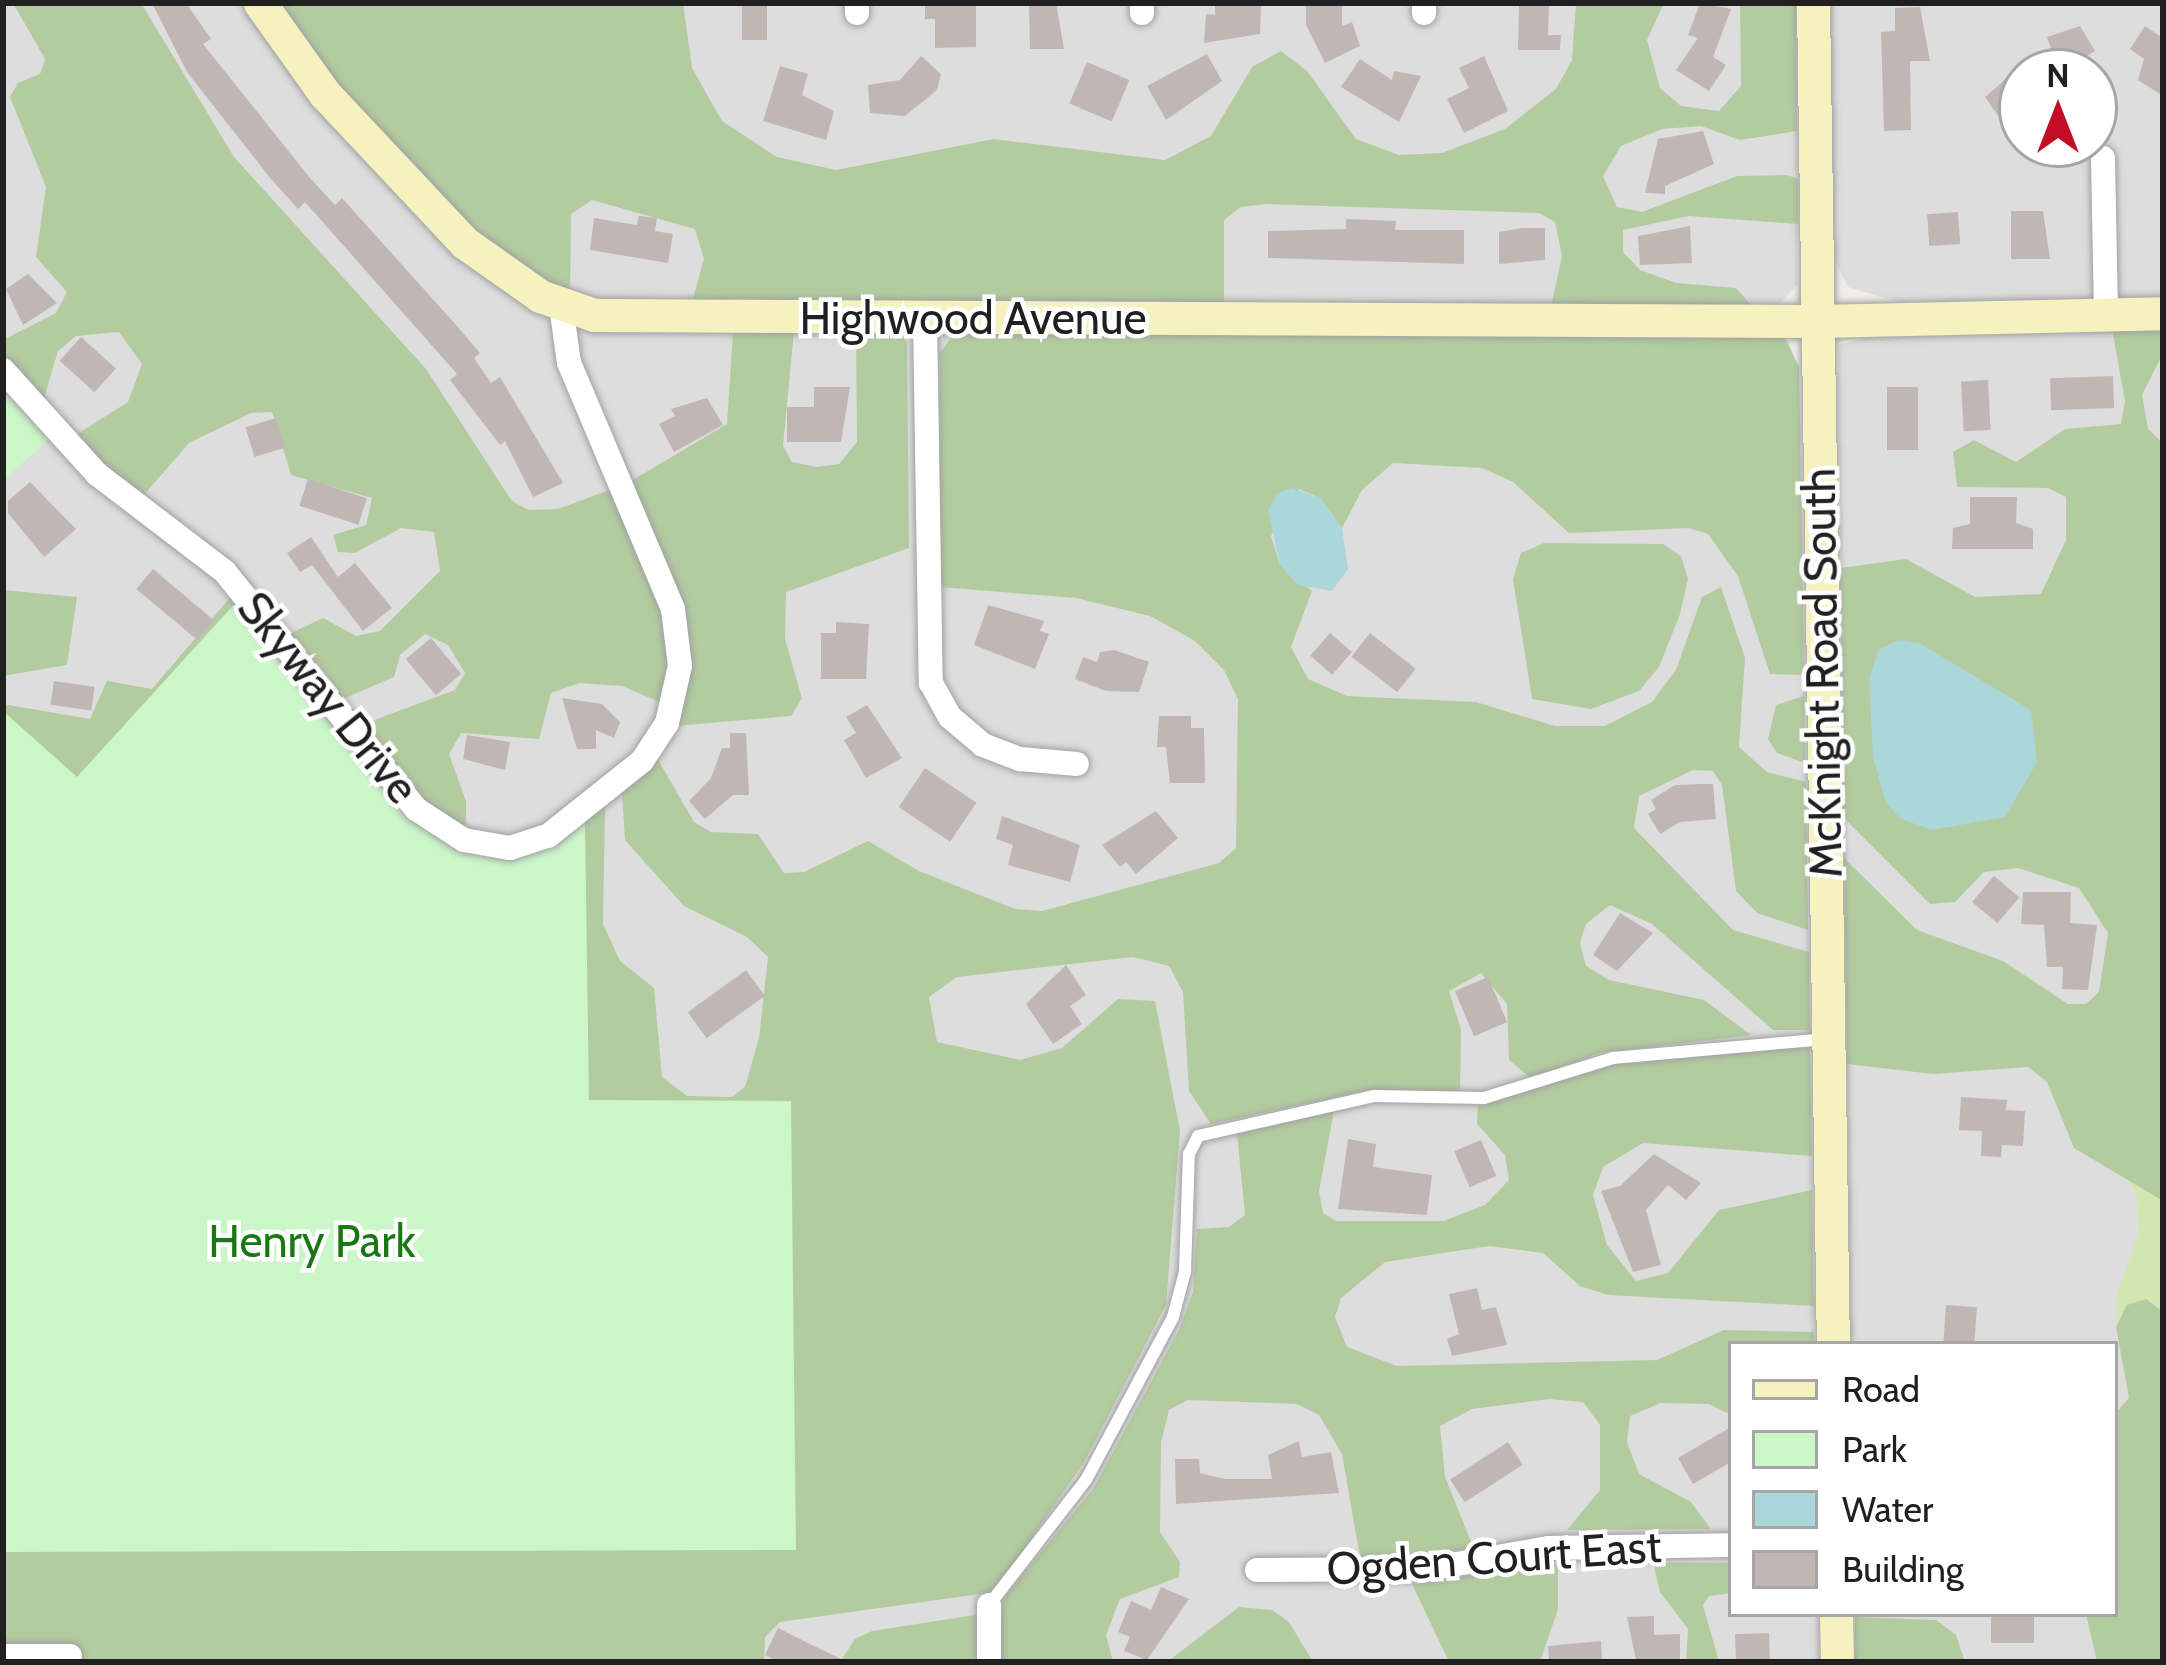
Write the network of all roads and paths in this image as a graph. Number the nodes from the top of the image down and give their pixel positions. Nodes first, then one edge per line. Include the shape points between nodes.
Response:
1 (260, 3) edge
2 (1813, 3) edge
3 (2104, 168) edge
4 (561, 305) junction
5 (2163, 314) edge
6 (2106, 315) junction
7 (925, 319) junction
8 (1818, 320) junction
9 (3, 370) edge
10 (1077, 764) dead end
11 (1828, 1039) junction
12 (1833, 1341) edge
13 (1728, 1545) edge
14 (1257, 1570) dead end
15 (989, 1605) joint
16 (1836, 1617) edge
17 (3, 1656) edge
18 (70, 1656) dead end
19 (989, 1662) edge
20 (1837, 1662) edge

1 - 4 street, Highwood Avenue via 325,94 465,244
2 - 8 street, McKnight Road South
3 - 6 street
4 - 7 street, Highwood Avenue via 638,319
4 - 9 street, Skyway Drive via 569,363 674,609 680,674 664,730 642,761 548,836 510,848 464,840 416,809 225,572 97,474
5 - 6 street, Highwood Avenue
6 - 8 street, Highwood Avenue
7 - 8 street, Highwood Avenue
7 - 10 street via 931,683 950,717 983,745 1020,759
8 - 11 street, McKnight Road South
11 - 12 street, McKnight Road South
11 - 15 lane via 1613,1058 1484,1098 1374,1096 1198,1136 1189,1154 1185,1272 1173,1317 1086,1480
13 - 14 street, Ogden Court East via 1548,1548 1428,1569
15 - 19 street
16 - 20 street
17 - 18 street

